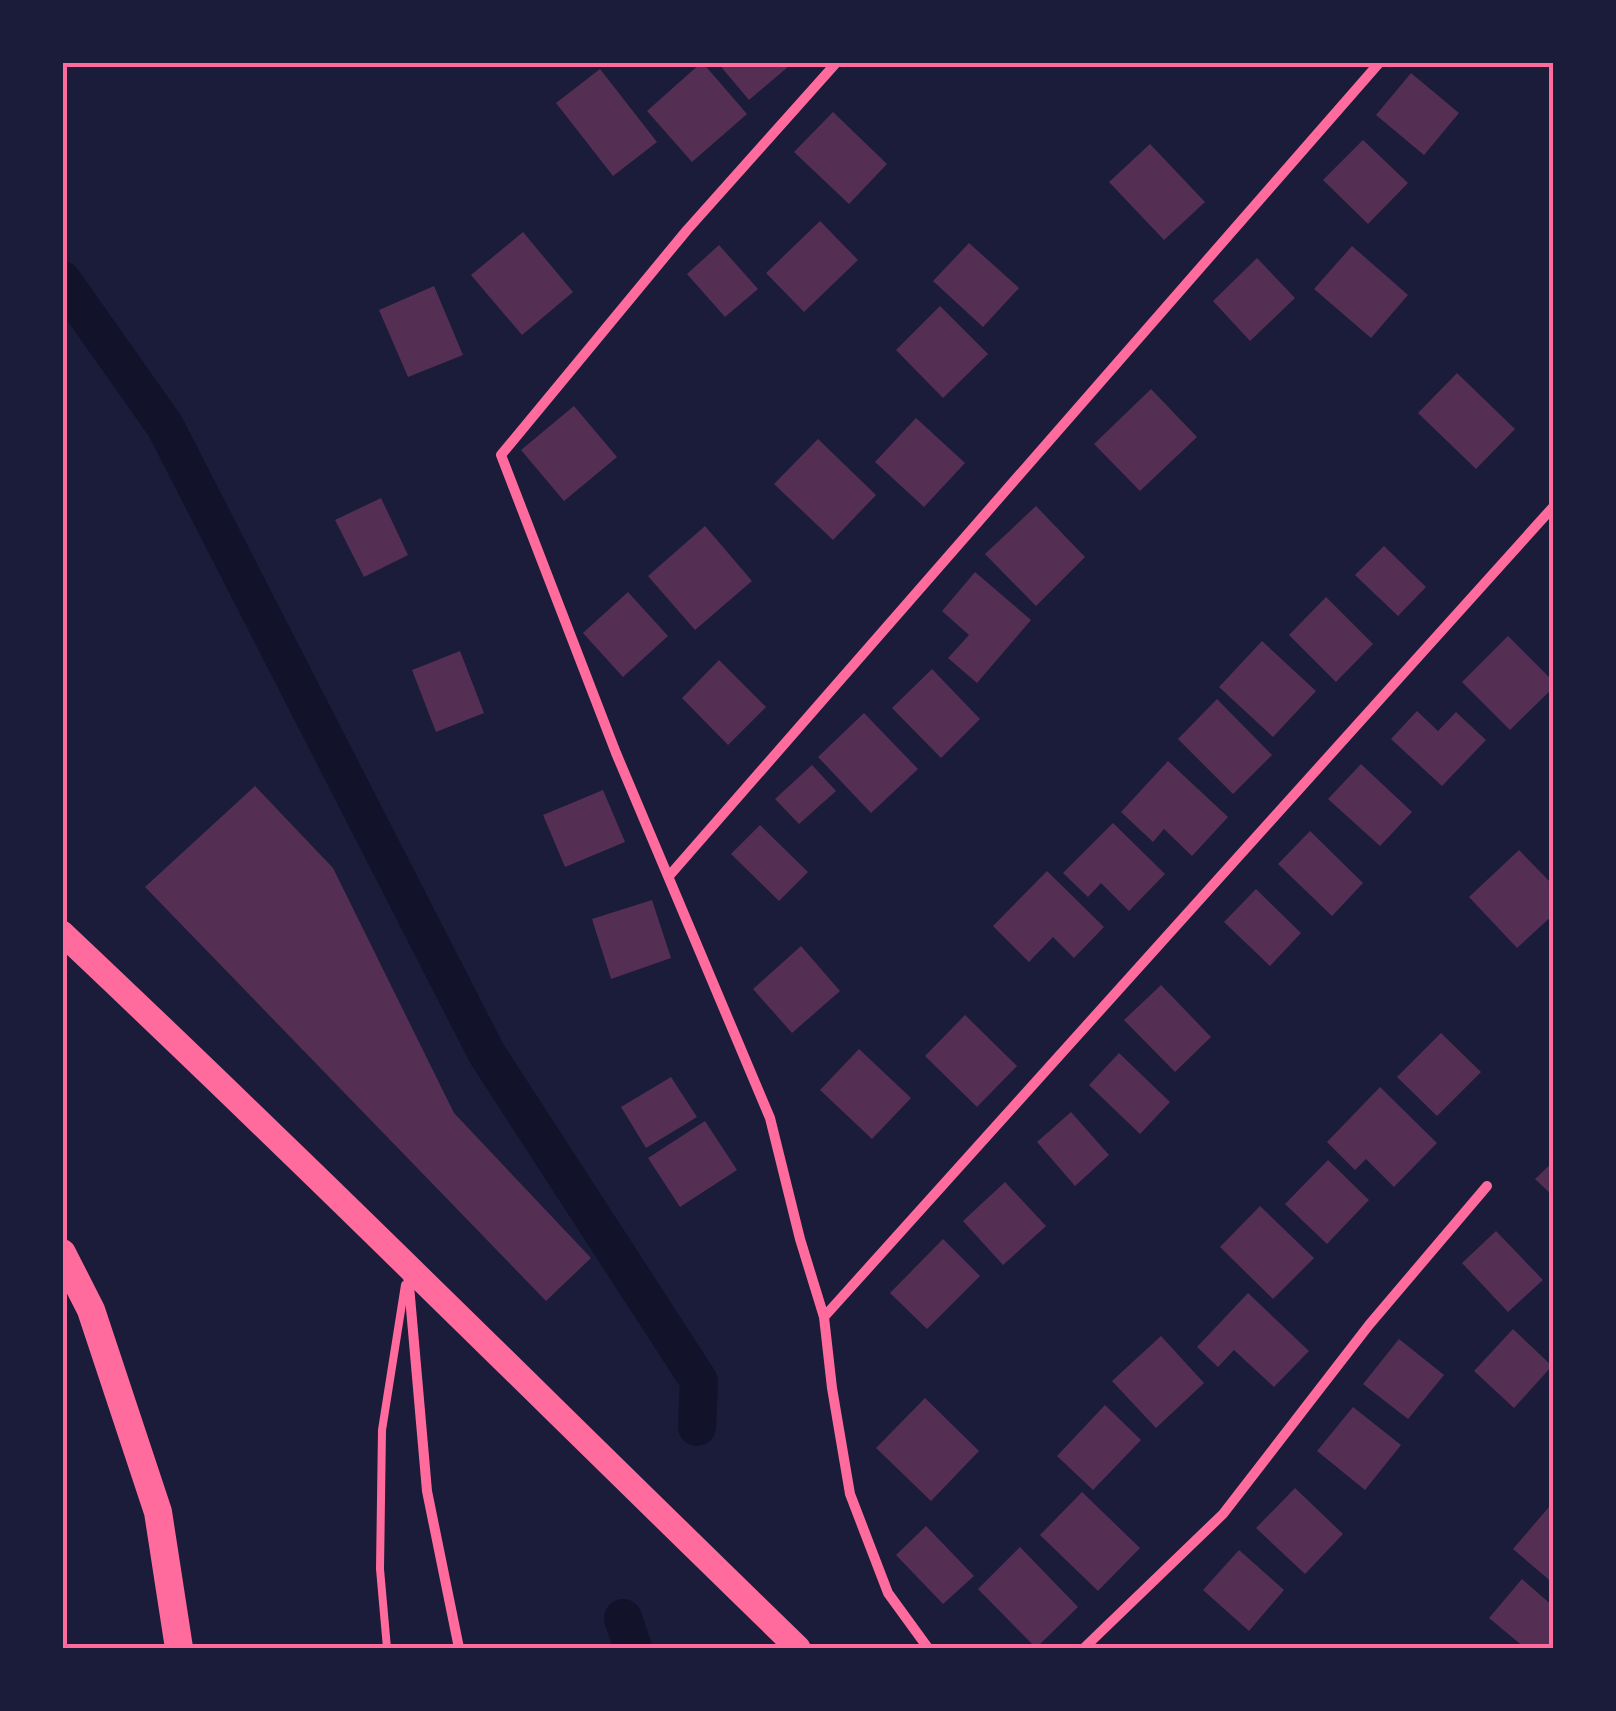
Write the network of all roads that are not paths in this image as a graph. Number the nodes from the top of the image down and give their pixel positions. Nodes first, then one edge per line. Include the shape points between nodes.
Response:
1 (837, 62) edge
2 (1380, 62) edge
3 (1554, 506) edge
4 (669, 876) junction
5 (62, 933) edge
6 (1487, 1186) dead end
7 (62, 1253) edge
8 (408, 1269) junction
9 (824, 1317) junction
10 (179, 1648) edge
11 (387, 1648) edge
12 (459, 1648) edge
13 (798, 1648) edge
14 (928, 1648) edge
15 (1084, 1648) edge

1 - 4 street via 500,454
2 - 4 street
3 - 9 street
4 - 9 street via 770,1118
5 - 8 main road
6 - 15 street via 1222,1514
7 - 10 highway via 90,1310 158,1512
8 - 11 lane via 382,1430 380,1569
8 - 12 street via 427,1491
8 - 13 main road
9 - 14 street via 850,1494 888,1593

